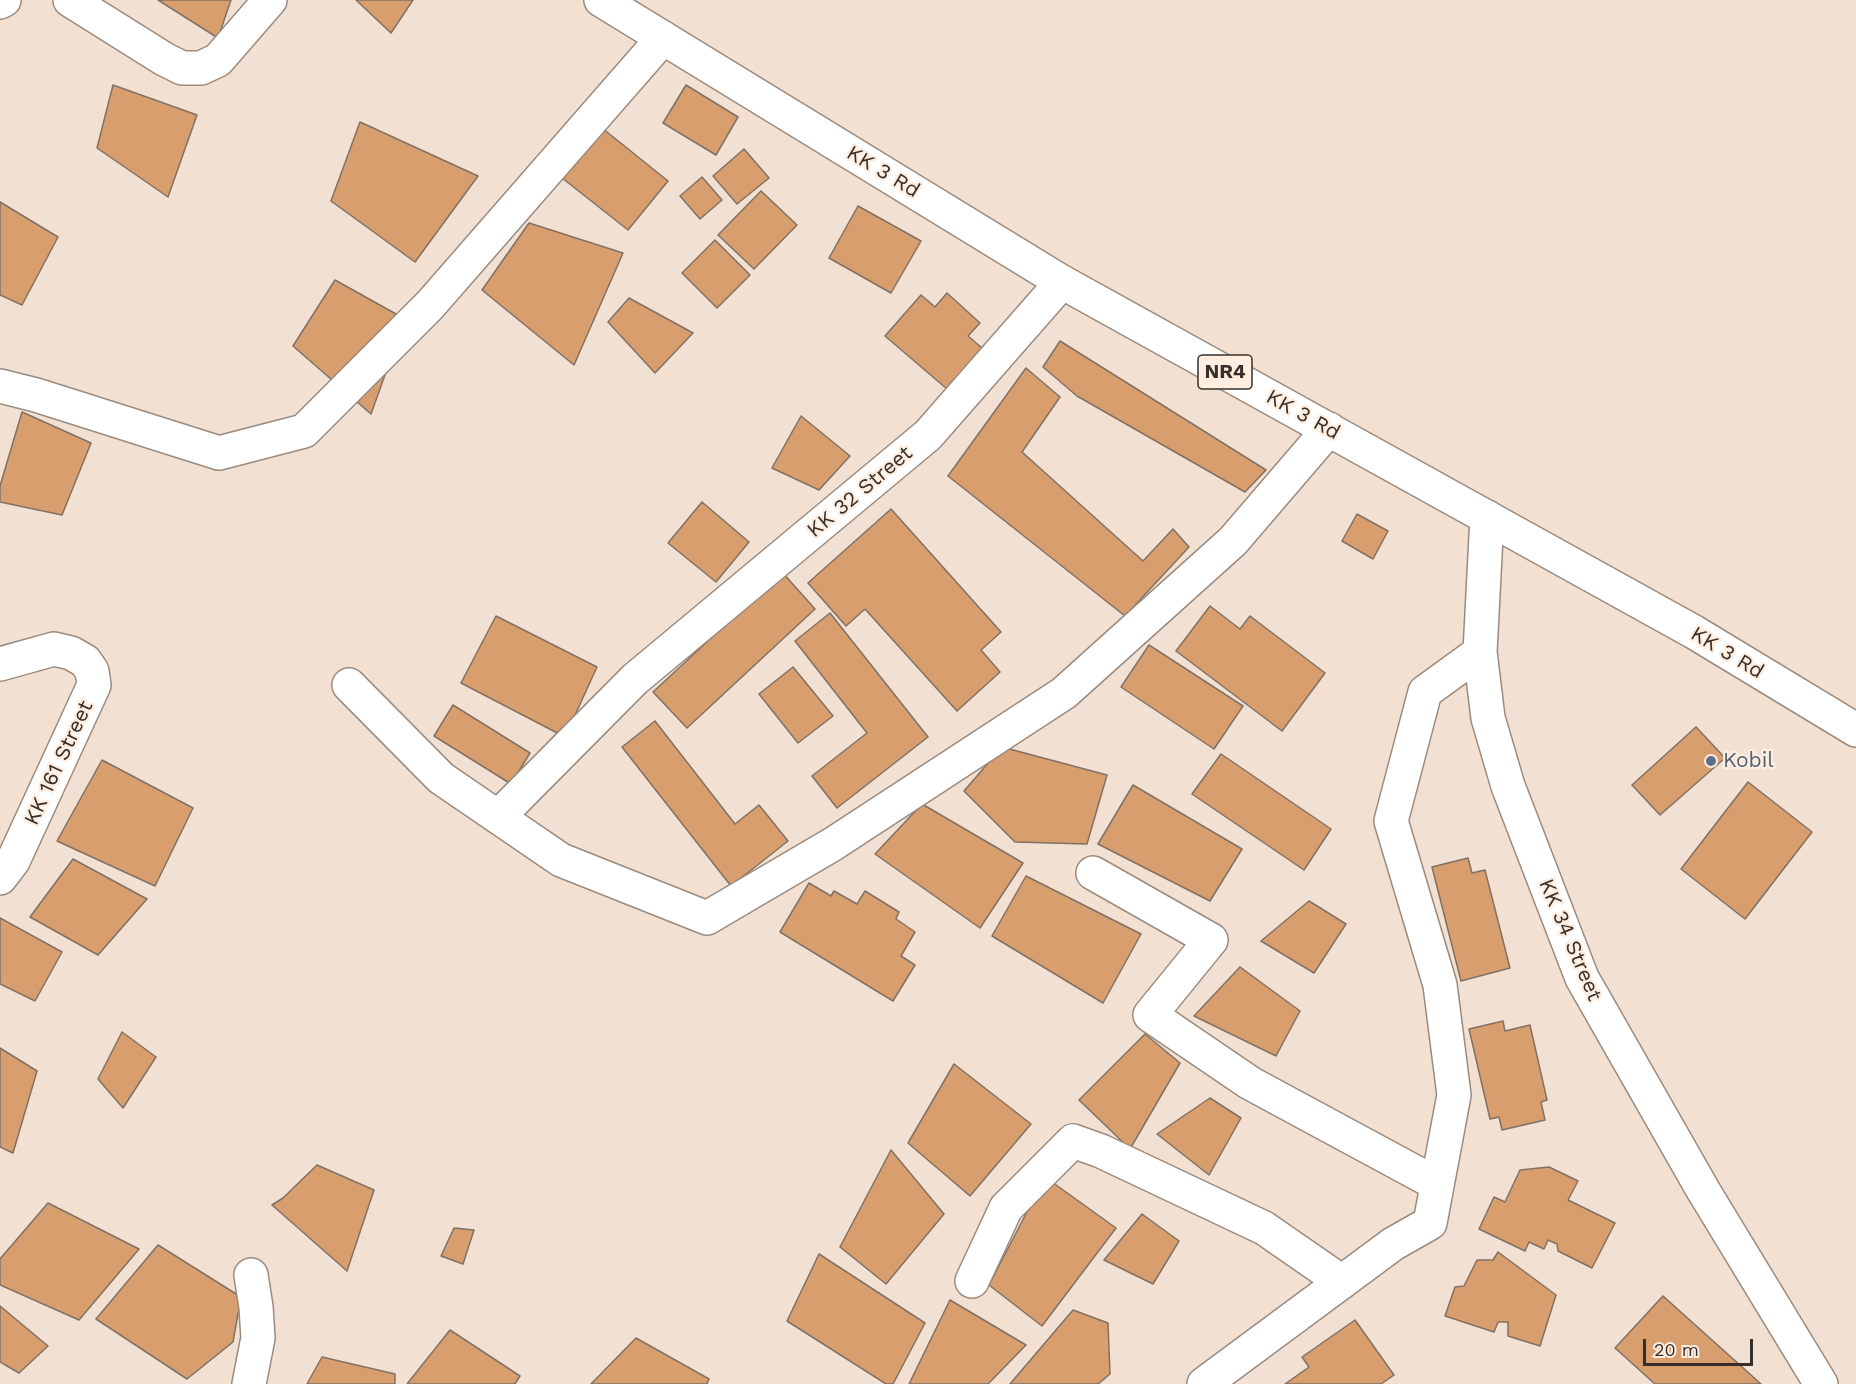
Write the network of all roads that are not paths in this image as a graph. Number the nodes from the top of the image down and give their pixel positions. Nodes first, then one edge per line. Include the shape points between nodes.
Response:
1 (70, 0) edge
2 (270, 0) edge
3 (601, 0) edge
4 (663, 39) junction
5 (1062, 282) junction
6 (0, 386) edge
7 (1329, 429) junction
8 (1487, 517) junction
9 (1480, 652) junction
10 (0, 664) edge
11 (349, 685) dead end
12 (1856, 729) edge
13 (498, 817) junction
14 (1093, 873) dead end
15 (0, 878) edge
16 (1437, 1184) junction
17 (251, 1275) dead end
18 (972, 1281) dead end
19 (1342, 1282) junction
20 (249, 1384) edge
21 (1204, 1384) edge
22 (1821, 1384) edge

1 - 2 main road via 164,59 182,68 201,68 218,60
3 - 4 main road, KK 3 Rd / NR4
4 - 5 main road, KK 3 Rd / NR4
4 - 6 main road via 430,305 304,431 219,453
5 - 7 main road, KK 3 Rd / NR4
5 - 13 main road, KK 32 Street via 928,435 635,679
7 - 8 main road, KK 3 Rd / NR4
7 - 13 main road via 1233,541 1064,693 833,844 707,918 561,860
8 - 9 main road, KK 34 Street
8 - 12 main road, KK 3 Rd / NR4 via 1694,632
9 - 16 main road via 1425,692 1391,821 1440,985 1454,1095
9 - 22 main road, KK 34 Street via 1488,717 1508,786 1582,978 1703,1190
10 - 15 main road, KK 161 Street via 54,649 71,652 85,660 94,685 13,861
11 - 13 main road via 441,778
14 - 16 main road via 1211,940 1150,1015 1250,1083
16 - 19 main road via 1430,1223 1393,1244
17 - 20 main road via 258,1338
18 - 19 main road via 1006,1208 1073,1141 1101,1150 1264,1228
19 - 21 main road

